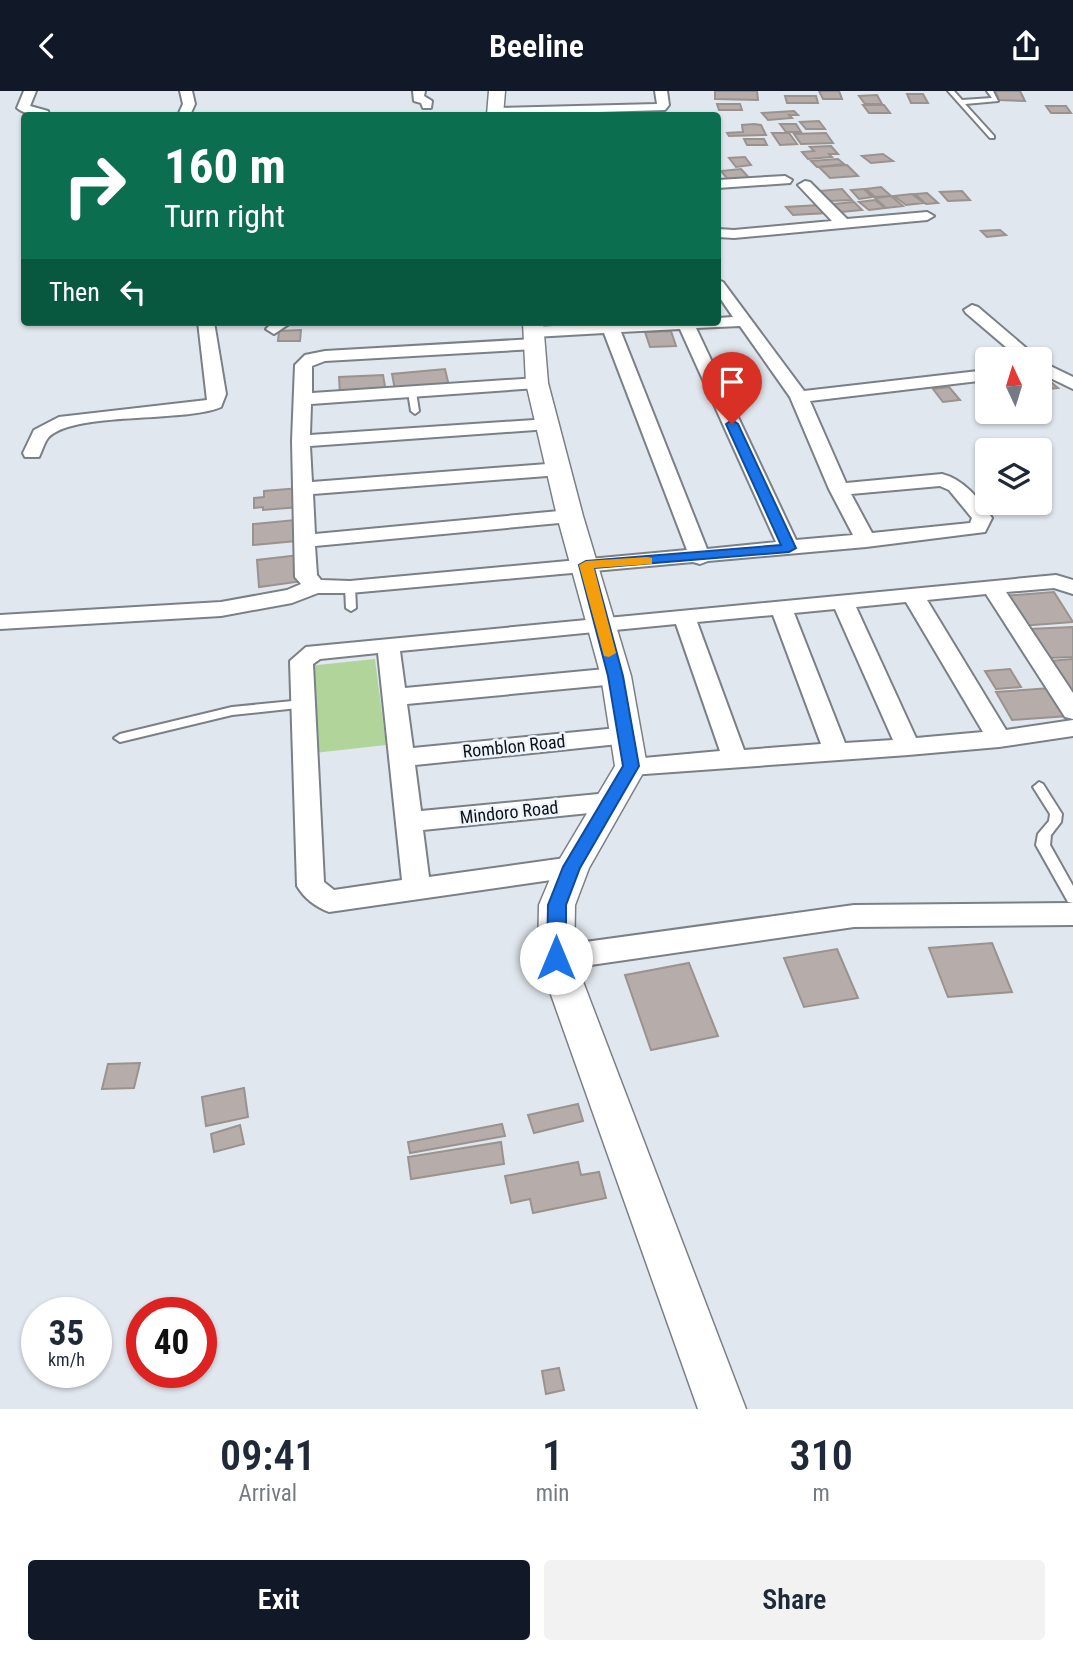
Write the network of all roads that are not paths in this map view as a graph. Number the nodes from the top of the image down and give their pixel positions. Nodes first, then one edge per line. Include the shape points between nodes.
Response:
1 (30, 91) edge
2 (186, 91) edge
3 (419, 91) edge
4 (497, 91) edge
5 (661, 91) edge
6 (951, 91) edge
7 (990, 91) edge
8 (961, 102) junction
9 (426, 105) dead end
10 (37, 112) edge
11 (185, 112) edge
12 (495, 112) edge
13 (523, 112) edge
14 (992, 137) dead end
15 (785, 180) dead end
16 (721, 184) edge
17 (806, 185) dead end
18 (832, 212) junction
19 (927, 216) dead end
20 (863, 222) junction
21 (844, 224) junction
22 (721, 233) edge
23 (721, 291) edge
24 (972, 310) dead end
25 (746, 321) junction
26 (721, 322) edge
27 (207, 326) edge
28 (656, 326) edge
29 (687, 326) edge
30 (611, 329) junction
31 (533, 333) edge
32 (1016, 347) edge
33 (1052, 373) edge
34 (975, 376) edge
35 (537, 383) junction
36 (1073, 384) edge
37 (412, 392) junction
38 (799, 397) junction
39 (301, 399) junction
40 (415, 411) dead end
41 (549, 424) junction
42 (300, 441) junction
43 (32, 453) dead end
44 (560, 468) junction
45 (303, 489) junction
46 (839, 489) junction
47 (570, 516) junction
48 (306, 541) junction
49 (866, 541) junction
50 (789, 548) junction
51 (700, 558) junction
52 (586, 565) junction
53 (315, 586) junction
54 (991, 586) junction
55 (350, 587) junction
56 (1073, 588) edge
57 (913, 595) junction
58 (843, 603) junction
59 (781, 607) junction
60 (351, 608) dead end
61 (684, 616) junction
62 (0, 622) edge
63 (600, 623) junction
64 (388, 645) junction
65 (616, 676) junction
66 (394, 697) junction
67 (303, 704) junction
68 (1073, 711) edge
69 (1073, 728) edge
70 (120, 738) dead end
71 (999, 739) junction
72 (908, 747) junction
73 (629, 750) junction
74 (836, 753) junction
75 (401, 758) junction
76 (735, 759) junction
77 (1039, 787) dead end
78 (609, 802) junction
79 (408, 822) junction
80 (572, 867) junction
81 (416, 888) junction
82 (1073, 898) edge
83 (1073, 914) edge
84 (556, 958) junction
85 (722, 1409) edge

1 - 10 street via 23,108
2 - 11 street
3 - 9 street via 418,98
4 - 12 street
5 - 13 street via 661,107
6 - 8 lane
7 - 8 lane via 996,100
8 - 14 lane
15 - 16 street
17 - 18 street
18 - 20 street
18 - 21 street
19 - 20 street
20 - 21 street
21 - 22 street
23 - 25 street
24 - 32 street
25 - 26 street
25 - 38 street
27 - 43 street via 215,403 204,408 65,421 41,434
28 - 30 street
29 - 50 street
30 - 31 street
30 - 51 street
31 - 35 street
31 - 39 street via 311,359 304,365
33 - 36 street
34 - 38 street
35 - 37 street
35 - 41 street
37 - 39 street
37 - 40 lane
38 - 46 street
39 - 42 street
41 - 42 street
41 - 44 street
42 - 45 street
44 - 45 street
44 - 47 street
45 - 48 street
46 - 49 street
46 - 49 street via 942,480 956,486 982,518 978,528
47 - 48 street
47 - 52 street
48 - 53 street via 306,576
49 - 50 street
50 - 51 street
51 - 52 street
52 - 55 street
52 - 63 street
53 - 55 street
53 - 62 street via 292,596 221,609
54 - 56 street via 1056,581
54 - 57 street
54 - 68 street
55 - 60 lane
57 - 58 street
57 - 71 street
58 - 59 street
58 - 72 street
59 - 61 street
59 - 74 street
61 - 63 street
61 - 76 street
63 - 64 street
63 - 65 street
64 - 66 street
64 - 67 street via 314,652 301,661
65 - 66 street
65 - 73 street
66 - 75 street
67 - 70 lane via 232,711
67 - 81 street via 311,886 329,901
69 - 71 street, Romblon Road
71 - 72 street, Romblon Road
72 - 74 street, Romblon Road
73 - 75 street, Romblon Road
73 - 76 street, Romblon Road
73 - 78 street
74 - 76 street, Romblon Road
75 - 79 street
77 - 82 lane via 1056,814 1043,845
78 - 79 street, Mindoro Road
78 - 80 street
79 - 81 street
80 - 81 street
80 - 84 street via 557,905
83 - 84 street via 854,915
84 - 85 street

